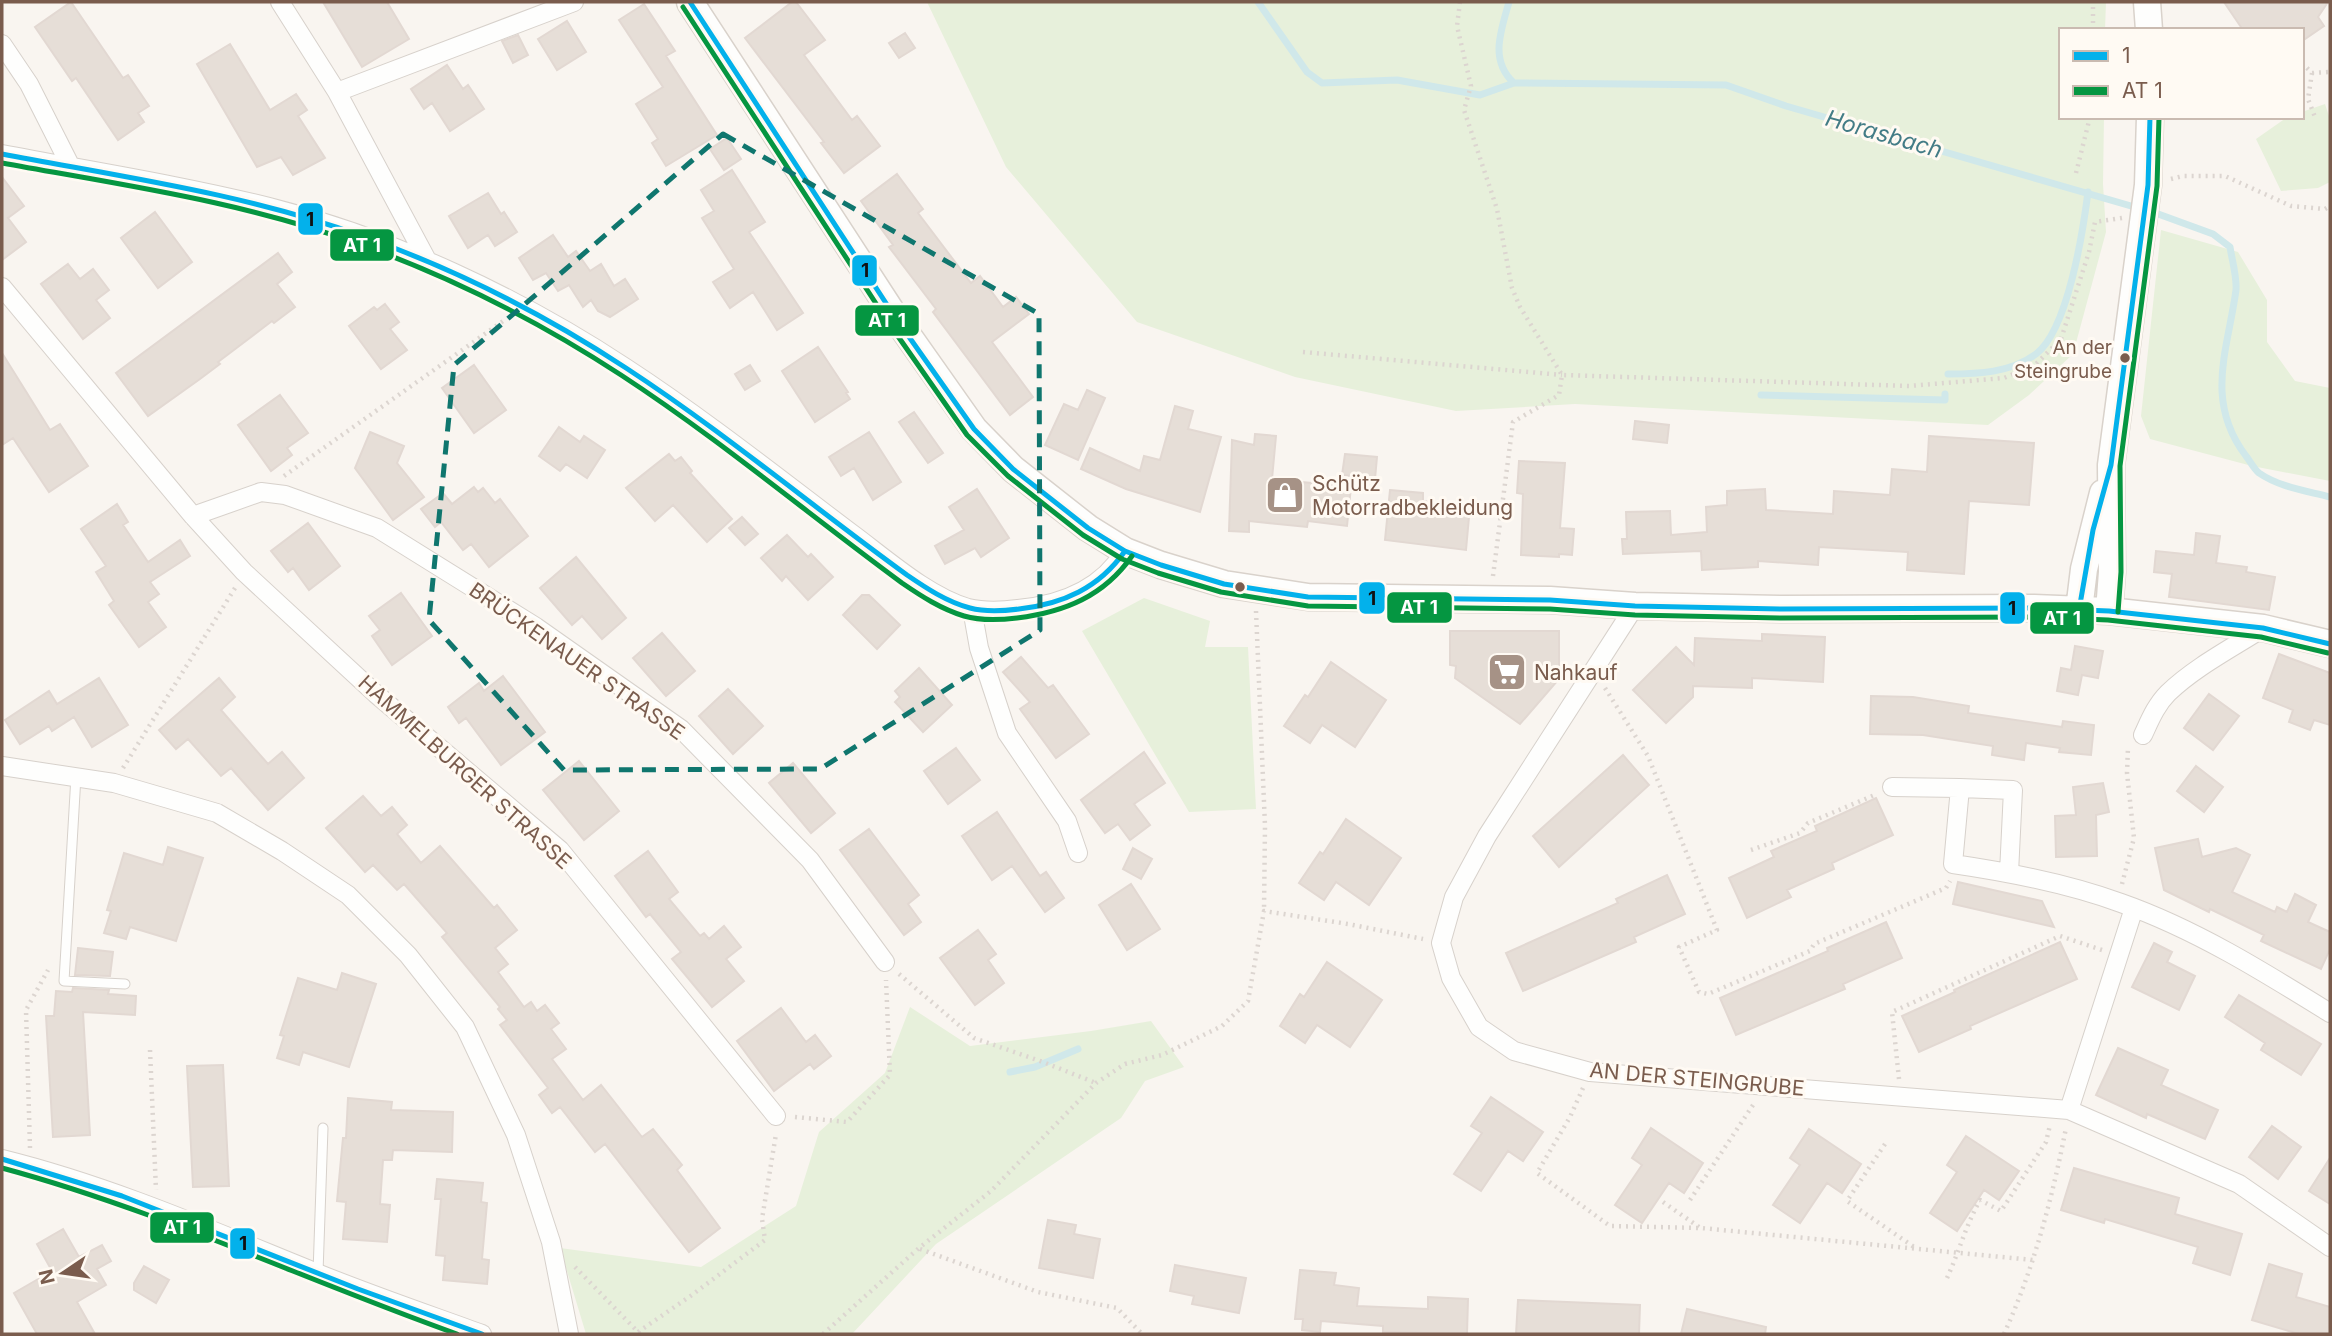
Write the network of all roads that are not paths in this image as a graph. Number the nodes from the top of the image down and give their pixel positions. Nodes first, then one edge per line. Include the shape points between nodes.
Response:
1 (281, 2) edge
2 (574, 2) edge
3 (690, 2) edge
4 (2147, 2) edge
5 (2149, 28) edge
6 (2, 44) edge
7 (337, 92) junction
8 (2150, 119) edge
9 (2, 154) edge
10 (71, 167) junction
11 (428, 262) junction
12 (2, 287) edge
13 (2111, 465) junction
14 (193, 516) junction
15 (1125, 551) junction
16 (1635, 606) junction
17 (972, 609) junction
18 (2079, 610) junction
19 (2109, 611) junction
20 (2263, 628) junction
21 (2330, 644) edge
22 (2143, 735) road end
23 (2, 766) edge
24 (76, 776) junction
25 (1892, 787) road end
26 (1960, 788) junction
27 (1078, 853) dead end
28 (2009, 873) junction
29 (2126, 905) junction
30 (885, 962) road end
31 (125, 984) dead end
32 (2330, 1013) edge
33 (2062, 1109) junction
34 (776, 1116) road end
35 (323, 1128) dead end
36 (2, 1159) edge
37 (2330, 1247) edge
38 (318, 1273) junction
39 (482, 1334) edge
40 (569, 1334) edge

1 - 7 street
2 - 7 street
3 - 15 main road via 895,317 974,429 1055,504
4 - 5 main road
6 - 10 street
7 - 11 street
8 - 13 main road via 2148,185
9 - 10 street
10 - 11 street via 271,208
11 - 17 street via 524,307 626,367 937,595
12 - 14 street, HAMMELBURGER STRASSE
13 - 18 main road via 2093,530
13 - 19 main road
14 - 30 street, BRÜCKENAUER STRASSE via 261,492 285,495 377,528 536,627 681,729 810,860
14 - 34 street, HAMMELBURGER STRASSE via 244,572 376,694 560,850
15 - 16 main road via 1205,579 1308,597 1550,600
15 - 17 street via 1098,582 1065,599 1025,608
16 - 18 main road
16 - 33 street, AN DER STEINGRUBE via 1487,836 1454,897 1441,943 1451,978 1479,1027 1514,1051 1590,1072
17 - 27 street via 978,648 1007,733 1067,821
18 - 19 main road
19 - 20 main road
20 - 21 main road
20 - 22 street via 2167,694
23 - 24 street
24 - 31 lane via 64,981
24 - 40 street via 217,813 348,895 408,954 465,1027 516,1135 551,1242
25 - 26 street
26 - 28 street via 1953,864
26 - 28 street via 2013,790
28 - 29 street
29 - 32 street via 2175,925
29 - 33 street via 2119,956
33 - 37 street, AN DER STEINGRUBE via 2238,1185
35 - 38 lane
36 - 38 street via 96,1186
38 - 39 street

